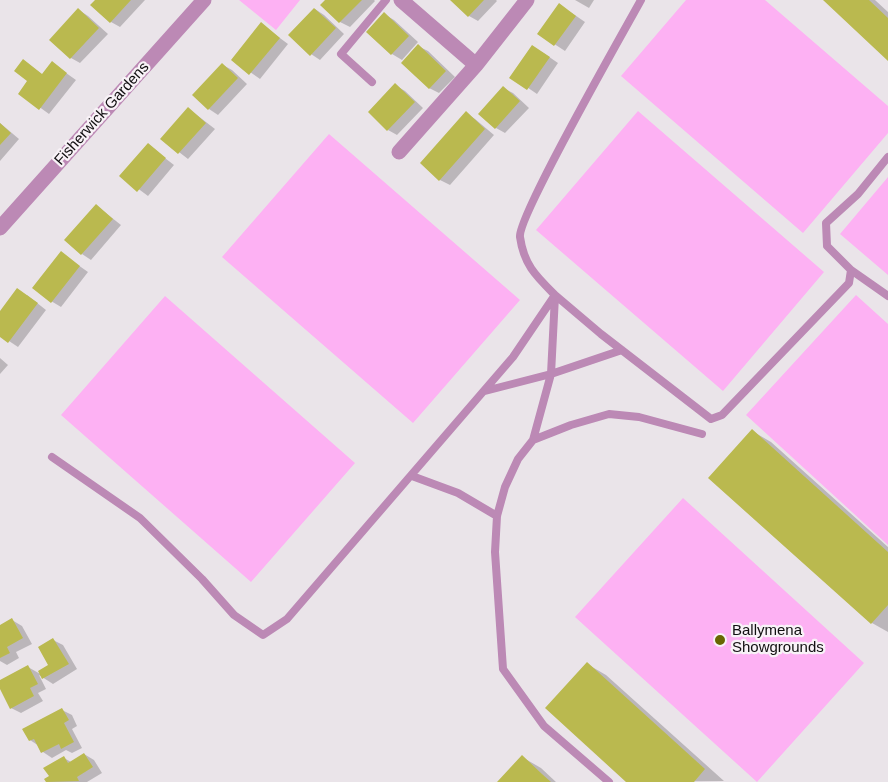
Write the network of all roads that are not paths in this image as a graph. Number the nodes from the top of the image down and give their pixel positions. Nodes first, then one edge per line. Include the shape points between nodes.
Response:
1 (204, 0) edge
2 (386, 0) edge
3 (401, 0) edge
4 (527, 0) edge
5 (641, 0) edge
6 (476, 65) junction
7 (372, 82) dead end
8 (399, 152) dead end
9 (888, 157) edge
10 (0, 228) edge
11 (851, 270) junction
12 (555, 295) junction
13 (888, 296) edge
14 (622, 350) junction
15 (551, 374) junction
16 (484, 391) junction
17 (702, 434) dead end
18 (532, 440) junction
19 (52, 457) dead end
20 (412, 476) junction
21 (497, 516) junction
22 (609, 782) edge

1 - 10 street, Fisherwick Gardens
2 - 7 lane via 341,54
3 - 6 street
4 - 6 street
5 - 12 lane via 534,198 519,235 529,267
6 - 8 street
9 - 11 lane via 858,194 826,223 826,246
11 - 13 lane
11 - 14 lane via 849,282 722,416 711,419
12 - 14 lane
12 - 15 lane
12 - 16 lane via 513,357
14 - 15 lane
15 - 16 lane
15 - 18 lane
16 - 20 lane
17 - 18 lane via 639,417 609,414
18 - 21 lane via 505,487
19 - 20 lane via 140,518 234,615 263,634 287,619
20 - 21 lane via 458,492
21 - 22 lane via 495,552 503,669 544,726

